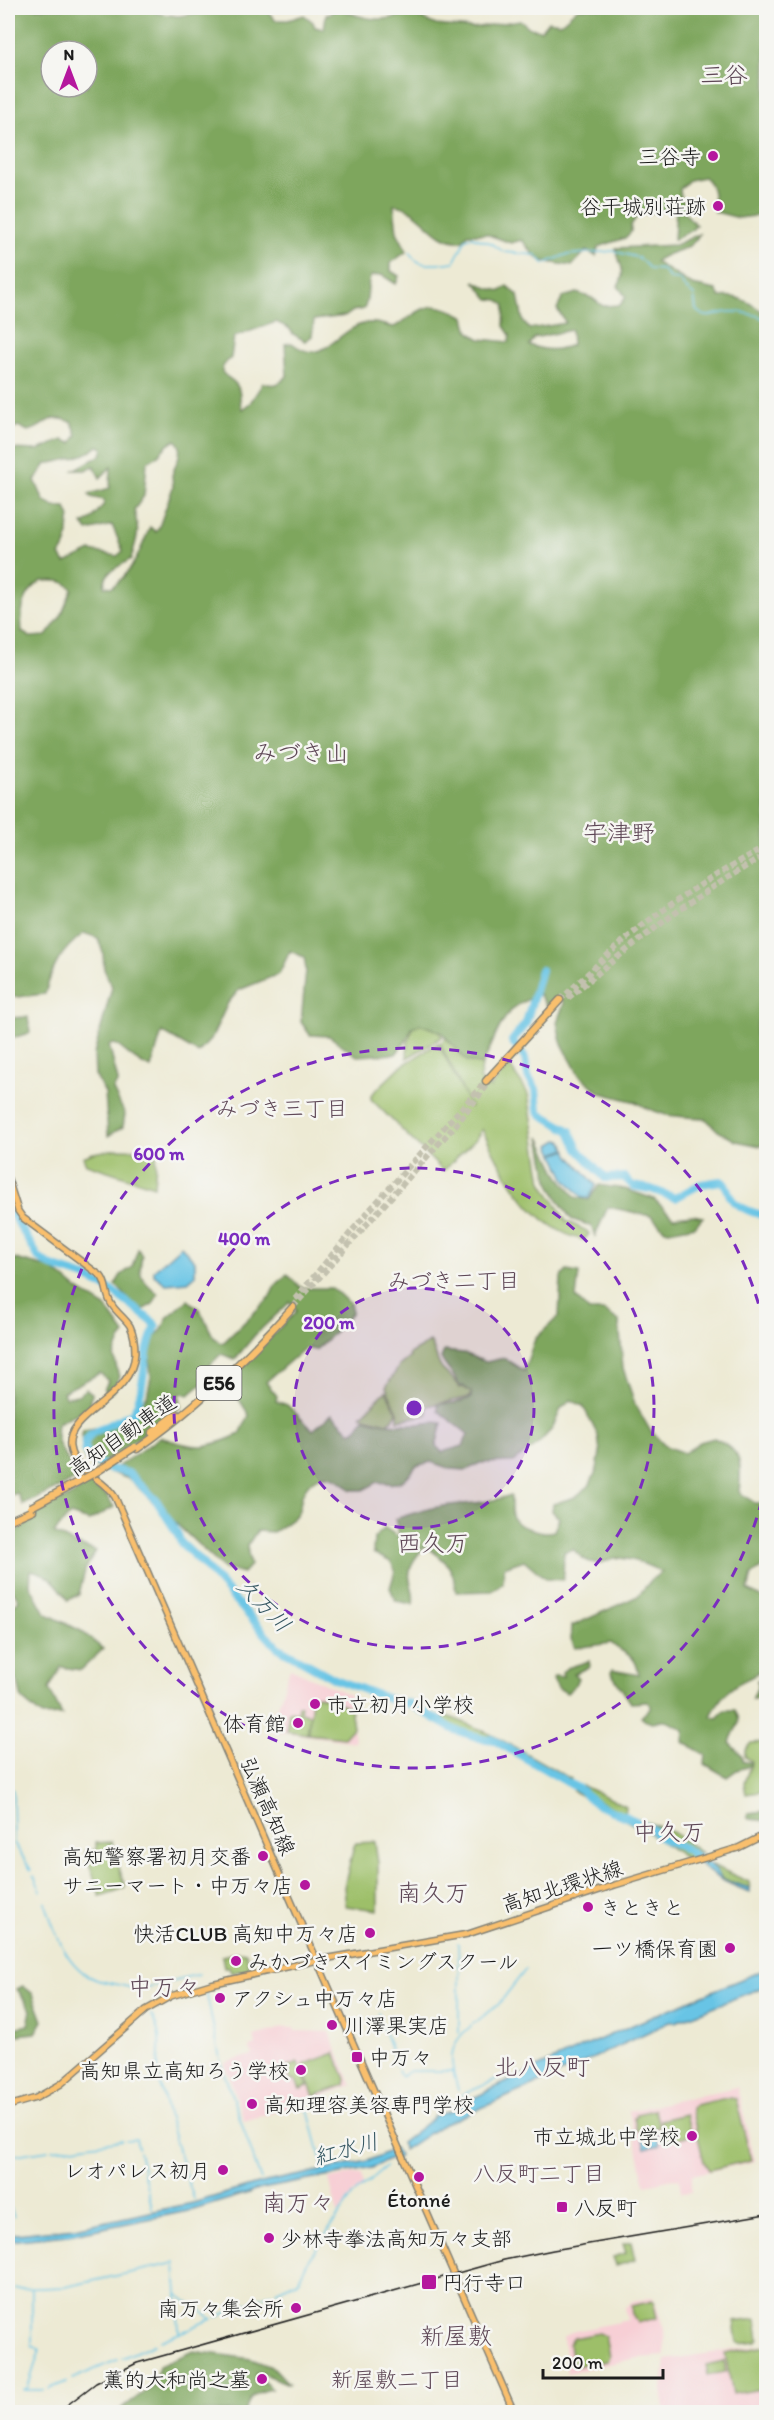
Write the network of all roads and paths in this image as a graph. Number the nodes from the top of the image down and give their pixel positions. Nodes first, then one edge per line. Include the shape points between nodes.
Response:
1 (561, 1001) tunnel mouth
2 (487, 1082) tunnel mouth
3 (8, 1179) edge
4 (292, 1306) tunnel mouth
5 (8, 1520) edge
6 (766, 1834) edge
7 (318, 1960) junction
8 (8, 2106) edge
9 (514, 2412) edge

1 - 2 highway
3 - 7 main road, 弘瀬高知線 via 23,1218 96,1271 105,1283 112,1306 132,1331 134,1360 127,1379 75,1427 70,1438 71,1452 82,1469 102,1482 115,1497
4 - 5 highway, 高知自動車道 / E56, bridge via 213,1384 136,1448
6 - 7 main road, 高知北環状線 via 738,1848 459,1937
7 - 8 main road, 高知北環状線 via 211,1984 162,2000 62,2084 36,2098
7 - 9 main road, 弘瀬高知線

